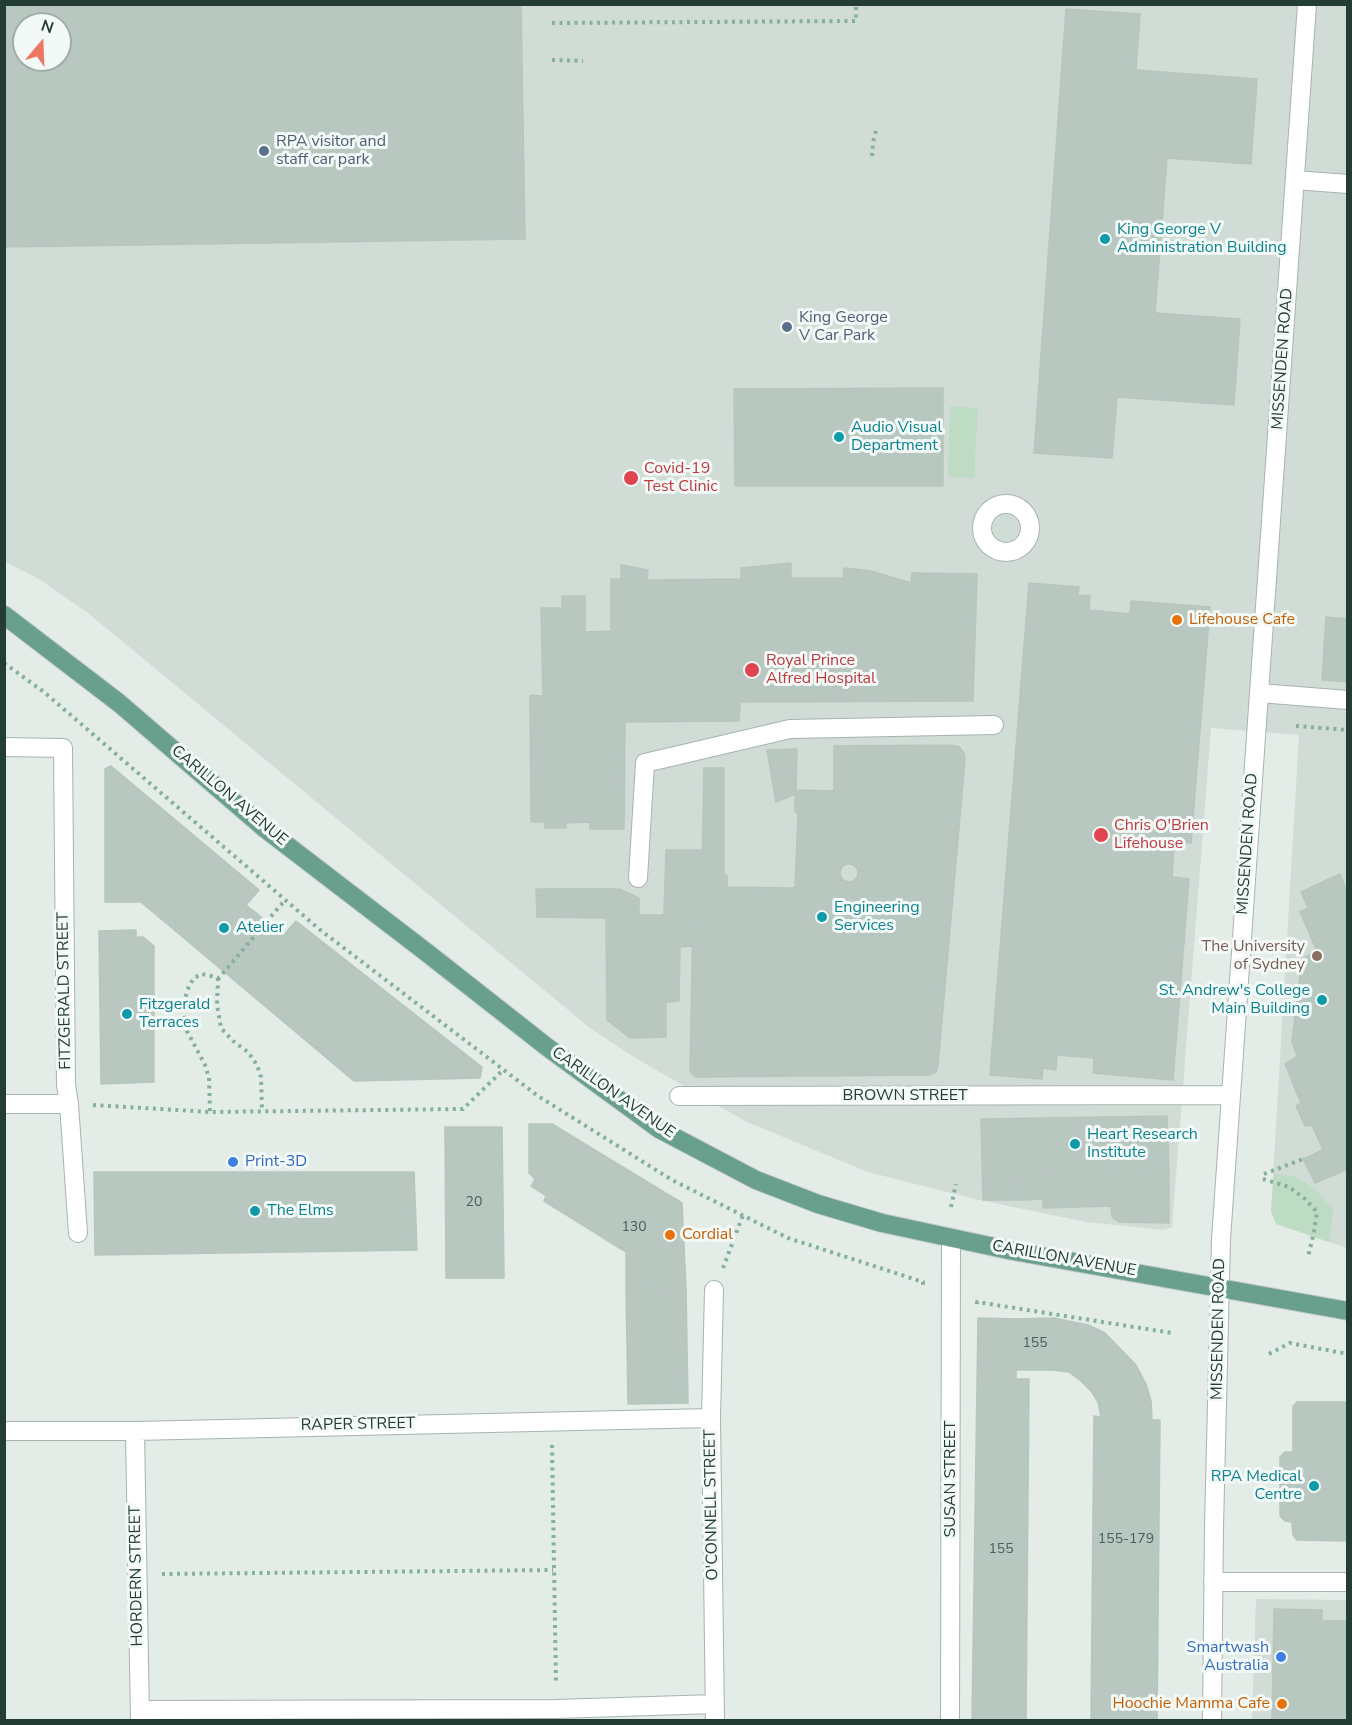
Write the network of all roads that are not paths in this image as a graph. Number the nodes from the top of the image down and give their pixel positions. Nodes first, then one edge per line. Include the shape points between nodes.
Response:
1 (1308, 4) edge
2 (1295, 180) junction
3 (1347, 184) edge
4 (4, 615) edge
5 (1259, 693) junction
6 (1347, 700) edge
7 (994, 725) dead end
8 (4, 747) edge
9 (638, 878) dead end
10 (1231, 1095) junction
11 (679, 1096) dead end
12 (4, 1104) edge
13 (69, 1104) junction
14 (78, 1233) dead end
15 (951, 1238) junction
16 (1219, 1288) junction
17 (714, 1290) road end
18 (1347, 1311) edge
19 (711, 1418) junction
20 (4, 1431) edge
21 (135, 1431) junction
22 (1213, 1582) junction
23 (1347, 1582) edge
24 (715, 1712) edge
25 (140, 1715) edge
26 (405, 1715) edge
27 (950, 1720) edge
28 (1212, 1720) edge

1 - 2 street, MISSENDEN ROAD
2 - 3 street
2 - 5 street, MISSENDEN ROAD
4 - 15 main road, CARILLON AVENUE via 119,703 263,827 659,1129 756,1180 818,1204
5 - 6 street
5 - 10 street, MISSENDEN ROAD
7 - 9 street via 790,729 645,763
8 - 13 street, FITZGERALD STREET via 63,748
10 - 11 street, BROWN STREET
10 - 16 street, MISSENDEN ROAD
12 - 13 street
13 - 14 street, FITZGERALD STREET
15 - 16 main road, CARILLON AVENUE
15 - 27 street, SUSAN STREET
16 - 18 main road, CARILLON AVENUE
16 - 22 street, MISSENDEN ROAD
17 - 19 street, O'CONNELL STREET
19 - 21 street, RAPER STREET
19 - 24 street, O'CONNELL STREET
20 - 21 street, RAPER STREET
21 - 25 street, HORDERN STREET
22 - 23 street
22 - 28 street, MISSENDEN ROAD
24 - 26 street via 556,1709
25 - 26 street

